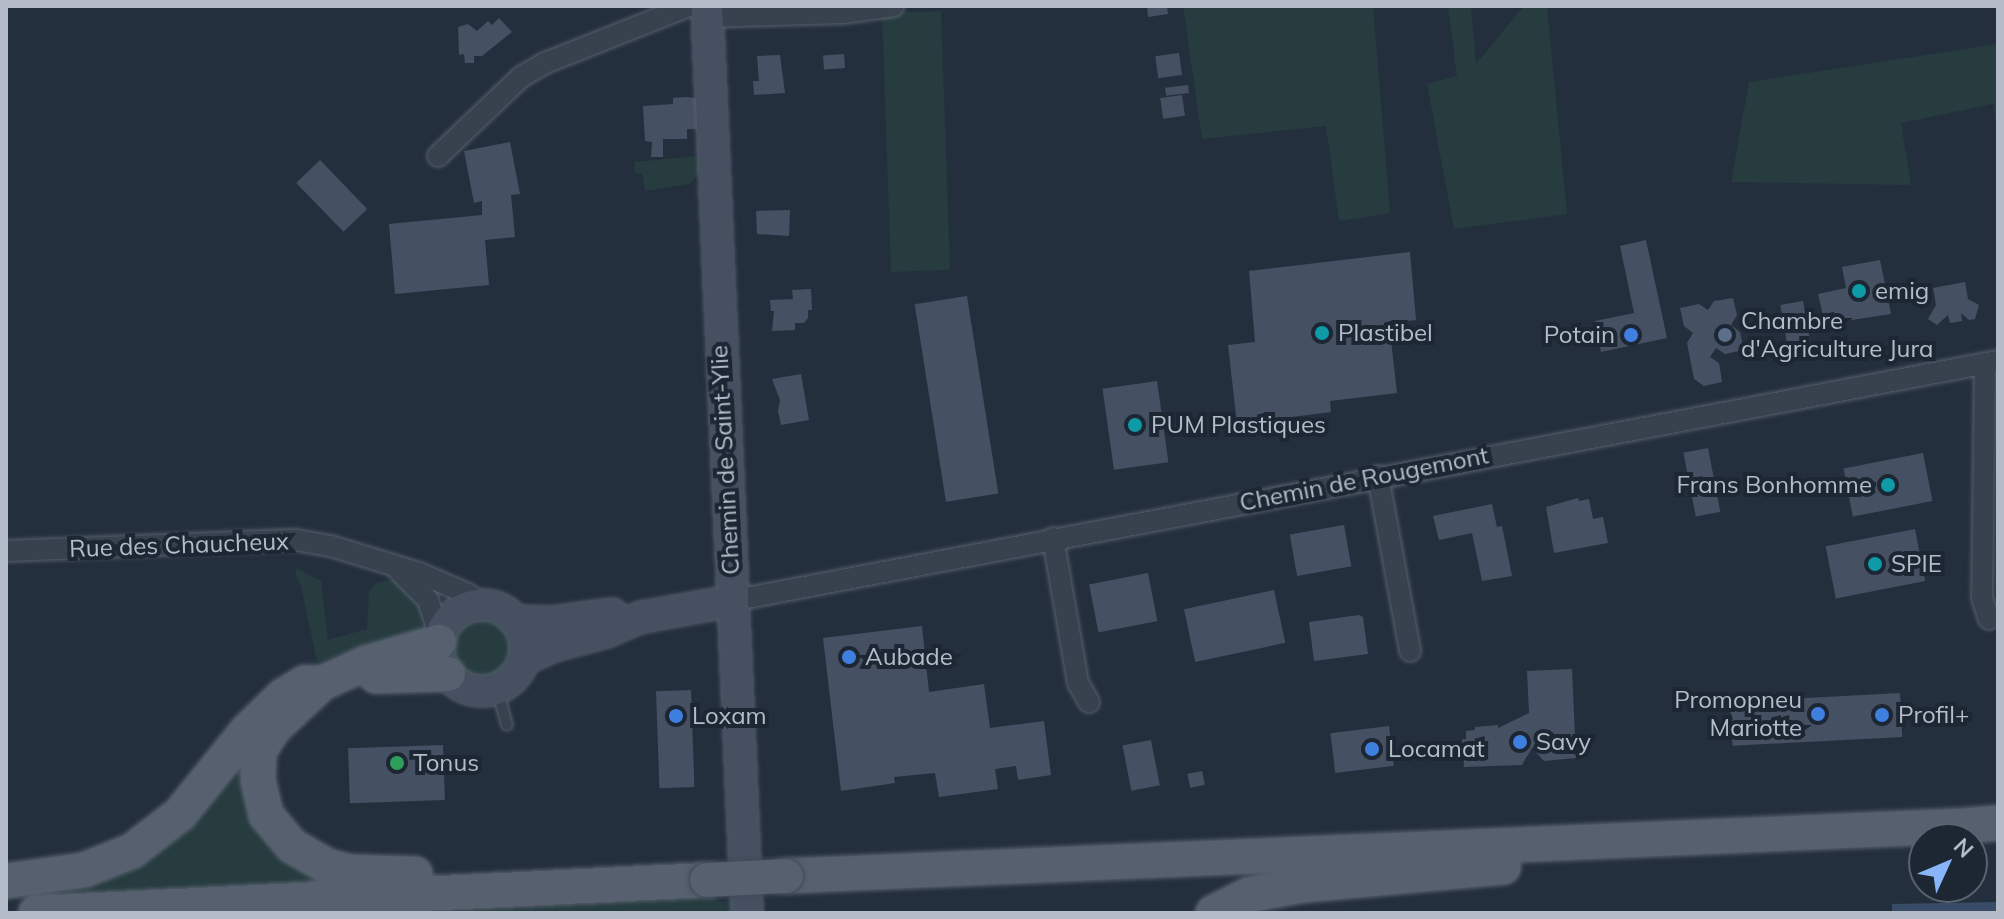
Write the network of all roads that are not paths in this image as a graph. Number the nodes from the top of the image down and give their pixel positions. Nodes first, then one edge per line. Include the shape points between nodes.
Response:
1 (894, 6) edge
2 (701, 10) edge
3 (438, 156) dead end
4 (1992, 362) edge
5 (1378, 476) junction
6 (1053, 538) junction
7 (6, 551) edge
8 (396, 568) junction
9 (731, 601) junction
10 (482, 605) junction
11 (642, 617) junction
12 (1989, 619) dead end
13 (515, 621) junction
14 (442, 651) junction
15 (1410, 651) dead end
16 (523, 660) junction
17 (333, 680) junction
18 (497, 688) junction
19 (1089, 702) dead end
20 (507, 725) dead end
21 (1908, 828) edge
22 (1908, 831) edge
23 (6, 881) edge
24 (670, 882) junction
25 (36, 913) edge
26 (747, 913) edge
27 (1213, 913) edge

1 - 2 street via 843,13
2 - 3 street via 545,63 521,77
2 - 9 street, Chemin de Saint-Ylie
4 - 5 street, Chemin de Rougemont
4 - 12 street via 1982,598
5 - 6 street, Chemin de Rougemont
5 - 15 street
6 - 9 street, Chemin de Rougemont
6 - 19 street via 1078,683
7 - 8 street, Rue des Chaucheux via 269,538 331,546
8 - 10 street, Rue des Chaucheux via 468,594
8 - 14 street, Rue des Chaucheux via 424,593
9 - 11 street
9 - 26 street, Chemin de Saint-Ylie
10 - 13 street via 506,612
10 - 14 street via 455,614
11 - 13 street via 609,614
11 - 16 street
13 - 16 street via 523,635
14 - 17 main road
14 - 18 street via 473,690
16 - 18 street via 511,680
17 - 23 main road via 305,683 272,705 200,794 132,851 84,870
17 - 24 main road via 274,728 259,751 266,815 280,836 306,856 349,872 651,873
18 - 20 lane
21 - 24 main road, bridge
22 - 27 main road via 1303,885 1248,895
24 - 25 main road

